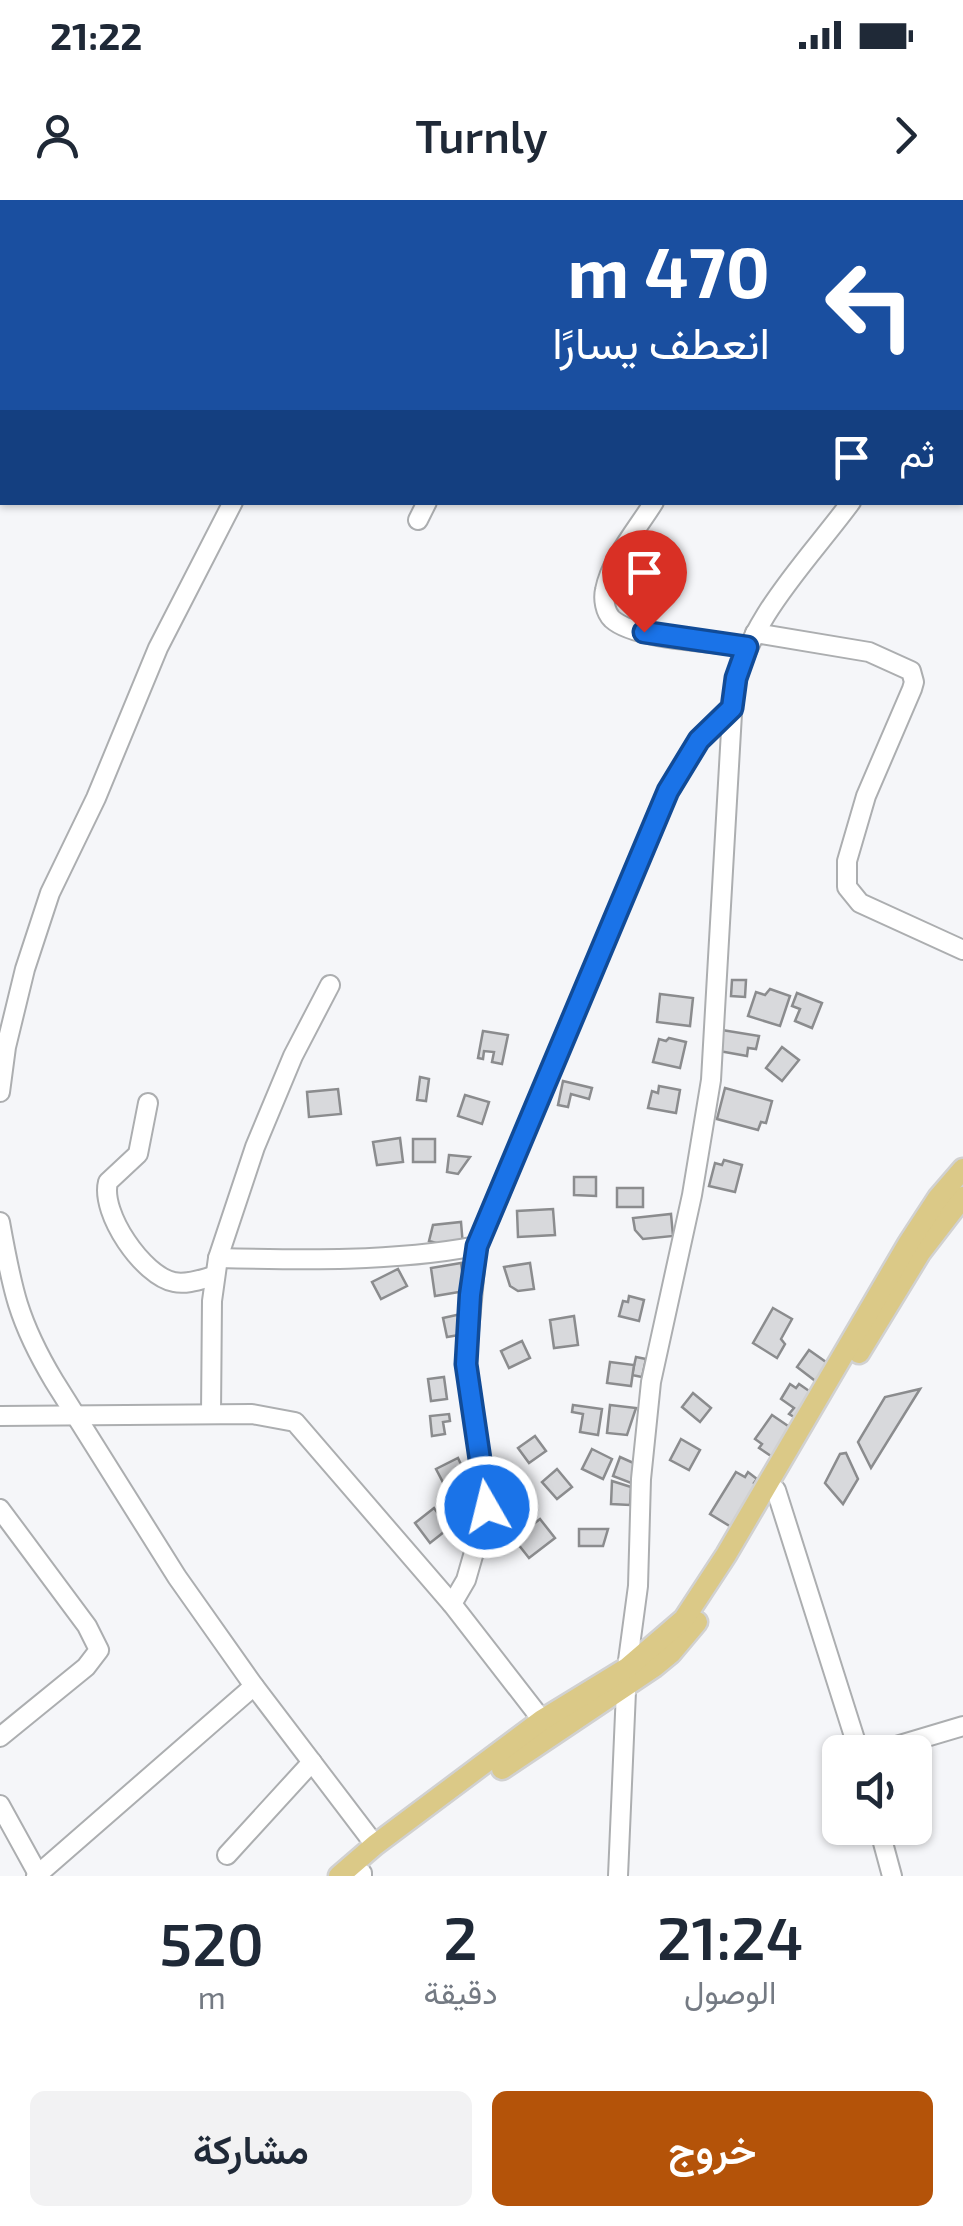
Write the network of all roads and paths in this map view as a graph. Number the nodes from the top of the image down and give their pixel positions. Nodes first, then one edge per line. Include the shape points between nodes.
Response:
1 (231, 505) edge
2 (652, 505) edge
3 (849, 505) edge
4 (751, 640) junction
5 (732, 708) junction
6 (963, 950) edge
7 (330, 984) dead end
8 (0, 1092) edge
9 (148, 1103) dead end
10 (963, 1169) edge
11 (963, 1197) edge
12 (0, 1222) edge
13 (477, 1246) junction
14 (216, 1267) junction
15 (76, 1413) junction
16 (211, 1413) junction
17 (0, 1416) edge
18 (776, 1490) junction
19 (0, 1509) edge
20 (452, 1604) junction
21 (626, 1676) junction
22 (254, 1686) junction
23 (542, 1720) junction
24 (963, 1726) edge
25 (855, 1735) edge
26 (932, 1735) edge
27 (0, 1736) edge
28 (312, 1762) junction
29 (0, 1805) edge
30 (375, 1845) junction
31 (884, 1845) edge
32 (228, 1855) dead end
33 (37, 1875) edge
34 (361, 1875) edge
35 (339, 1876) edge
36 (618, 1876) edge
37 (892, 1876) edge

1 - 8 street via 158,648 50,893 21,986
2 - 4 street via 610,574 604,591 608,615 644,632
3 - 4 street
4 - 5 street
4 - 6 street via 869,652 911,671 912,690 866,796 845,880 860,903
5 - 13 street via 699,740 668,791
5 - 21 street via 711,1080 651,1382
7 - 14 street via 255,1147
9 - 14 street via 138,1154 108,1182 109,1208 134,1251 160,1276 186,1282
10 - 21 main road via 908,1244 698,1600
11 - 18 main road via 910,1268
12 - 15 street via 22,1321
13 - 14 street
13 - 20 street via 466,1364 487,1507 466,1580
14 - 16 street
15 - 16 street
15 - 17 street
15 - 22 street via 143,1526
16 - 20 street via 295,1422
18 - 21 main road via 695,1625 671,1653
18 - 25 street
19 - 27 street via 99,1650 86,1668
20 - 23 street
21 - 23 main road
21 - 34 main road
21 - 36 street
22 - 28 street
22 - 33 street
23 - 30 main road
24 - 26 street
28 - 30 street
28 - 32 street
29 - 33 street
30 - 35 main road
31 - 37 street

